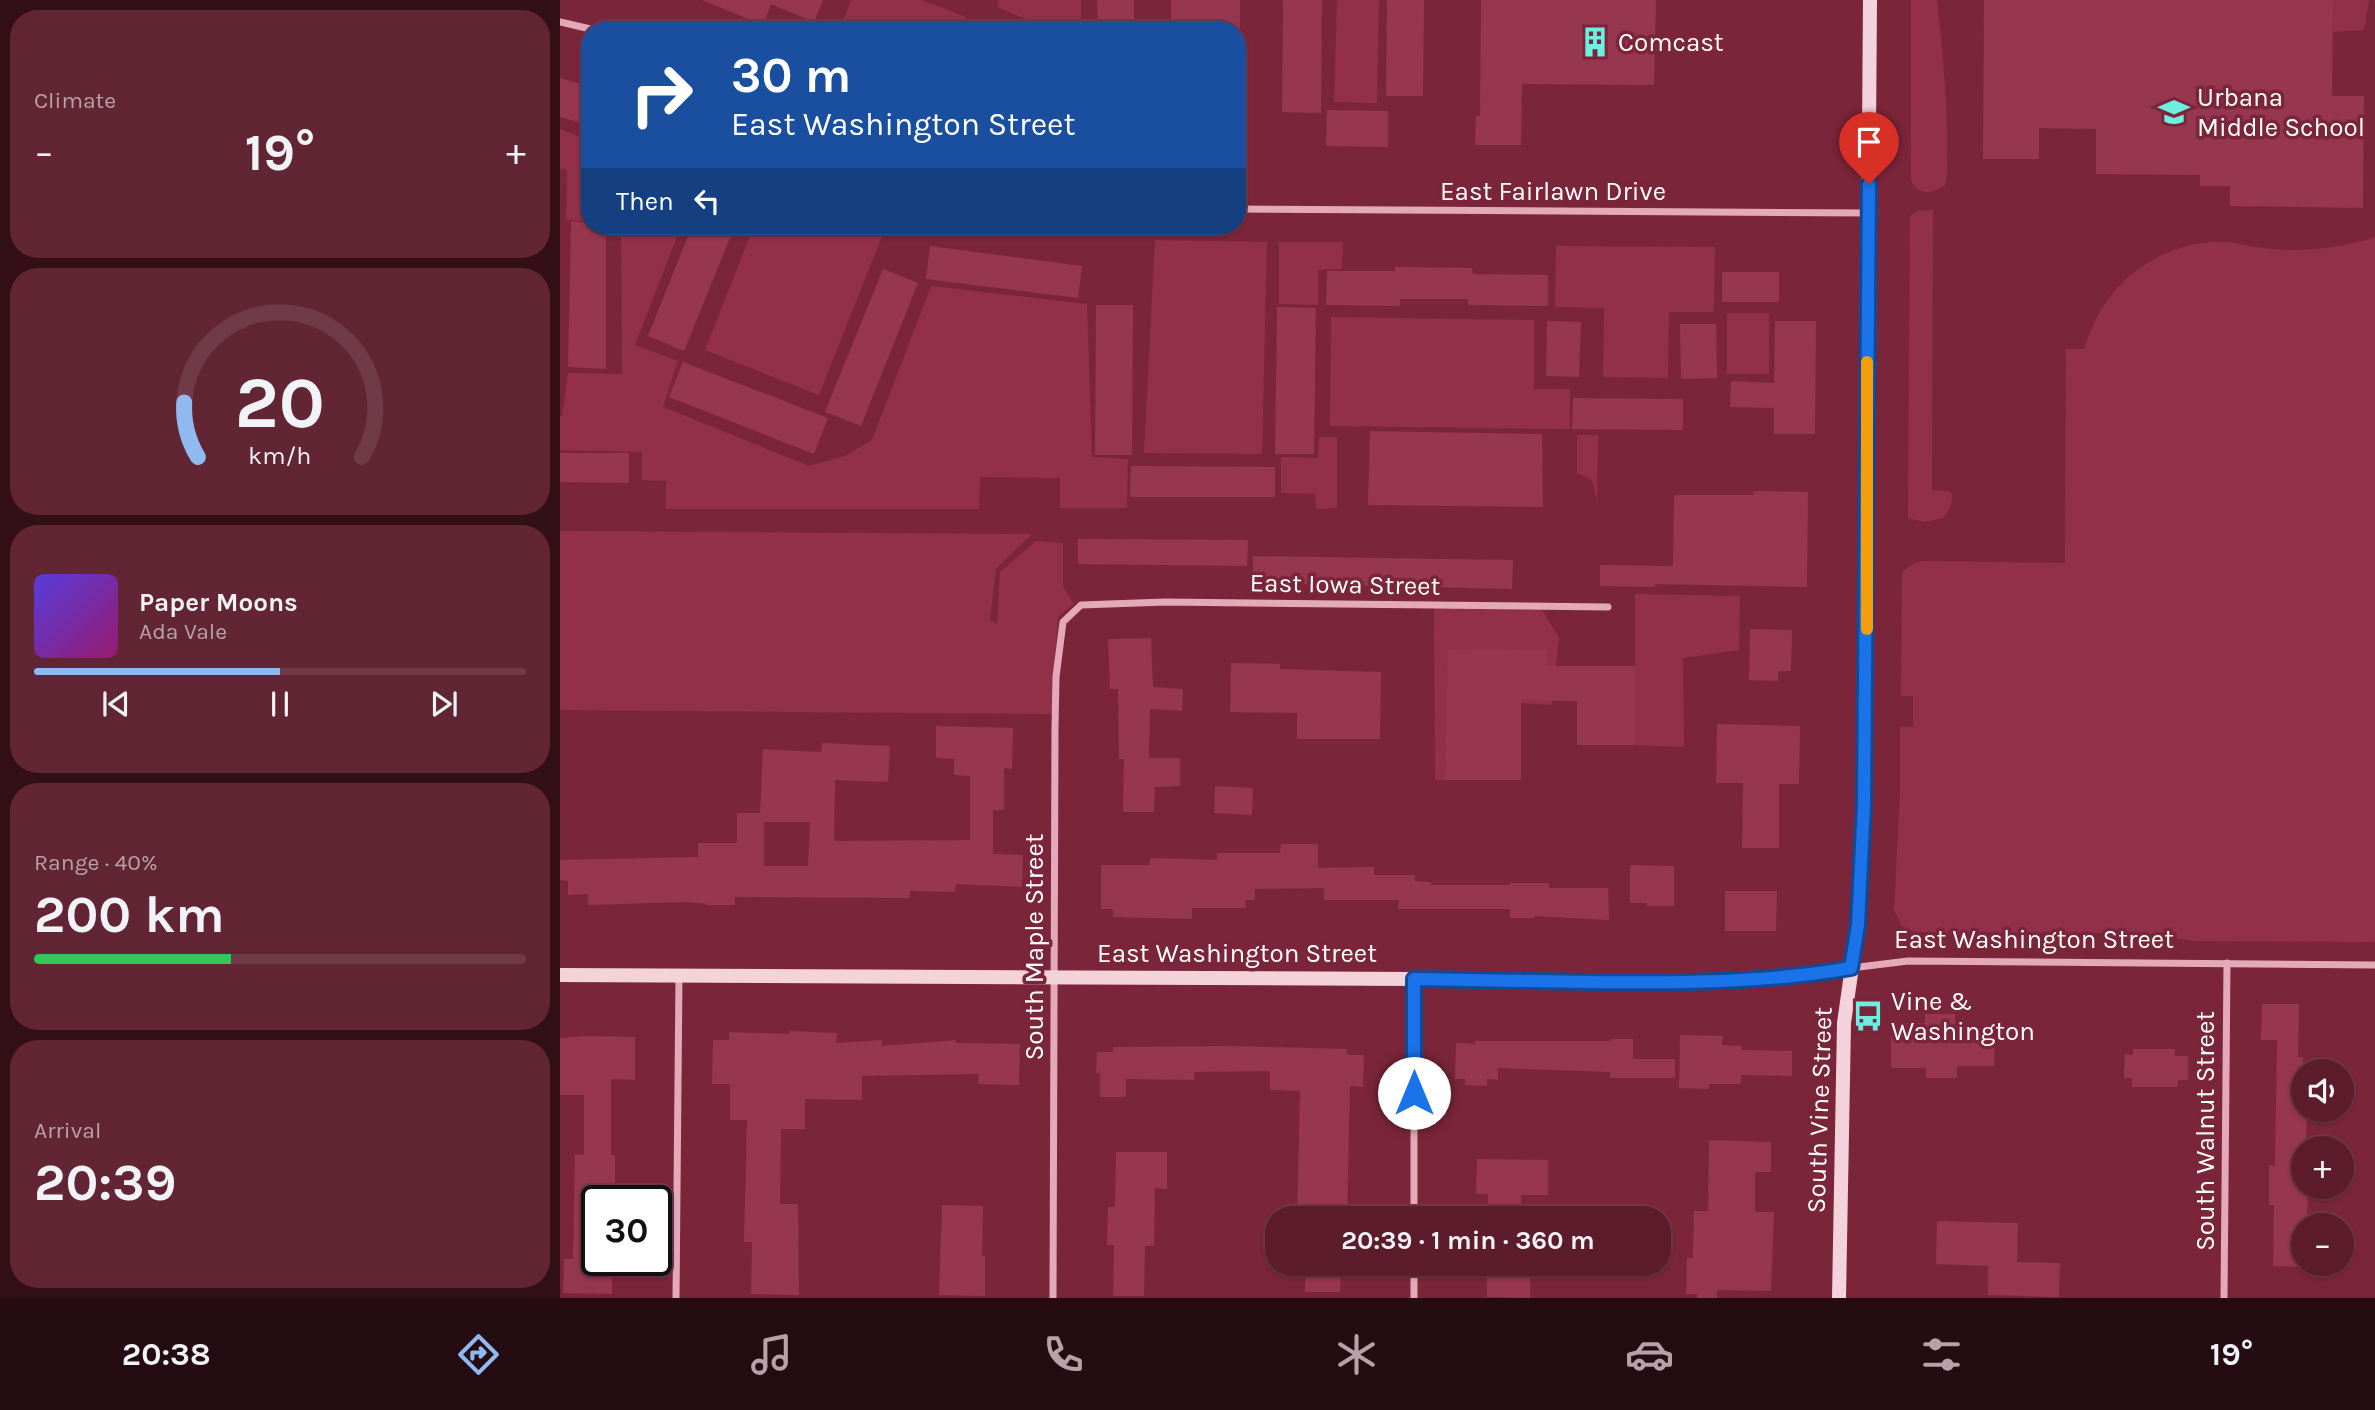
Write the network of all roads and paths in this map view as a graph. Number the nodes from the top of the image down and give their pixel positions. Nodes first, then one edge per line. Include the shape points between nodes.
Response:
1 (1870, 0) edge
2 (560, 22) edge
3 (581, 27) edge
4 (1246, 209) edge
5 (1868, 213) junction
6 (1081, 604) joint
7 (1608, 607) dead end
8 (2227, 964) junction
9 (2375, 965) edge
10 (1851, 968) junction
11 (560, 975) edge
12 (678, 976) junction
13 (1055, 977) junction
14 (1414, 979) junction
15 (1414, 1206) edge
16 (1414, 1276) edge
17 (676, 1298) edge
18 (1053, 1298) edge
19 (1414, 1298) edge
20 (1839, 1298) edge
21 (2224, 1298) edge

1 - 5 main road, South Vine Street
2 - 3 street
4 - 5 street, East Fairlawn Drive
5 - 10 main road, South Vine Street via 1865,792 1858,925
6 - 7 street, East Iowa Street
6 - 13 street, South Maple Street via 1063,622 1056,677
8 - 9 street, East Washington Street
8 - 10 street, East Washington Street via 1908,961
8 - 21 street, South Walnut Street
10 - 14 main road, East Washington Street via 1732,981
10 - 20 main road, South Vine Street via 1844,1023
11 - 12 main road, East Washington Street
12 - 13 main road, East Washington Street
12 - 17 street
13 - 14 main road, East Washington Street
13 - 18 street, South Maple Street
14 - 15 street
16 - 19 street

